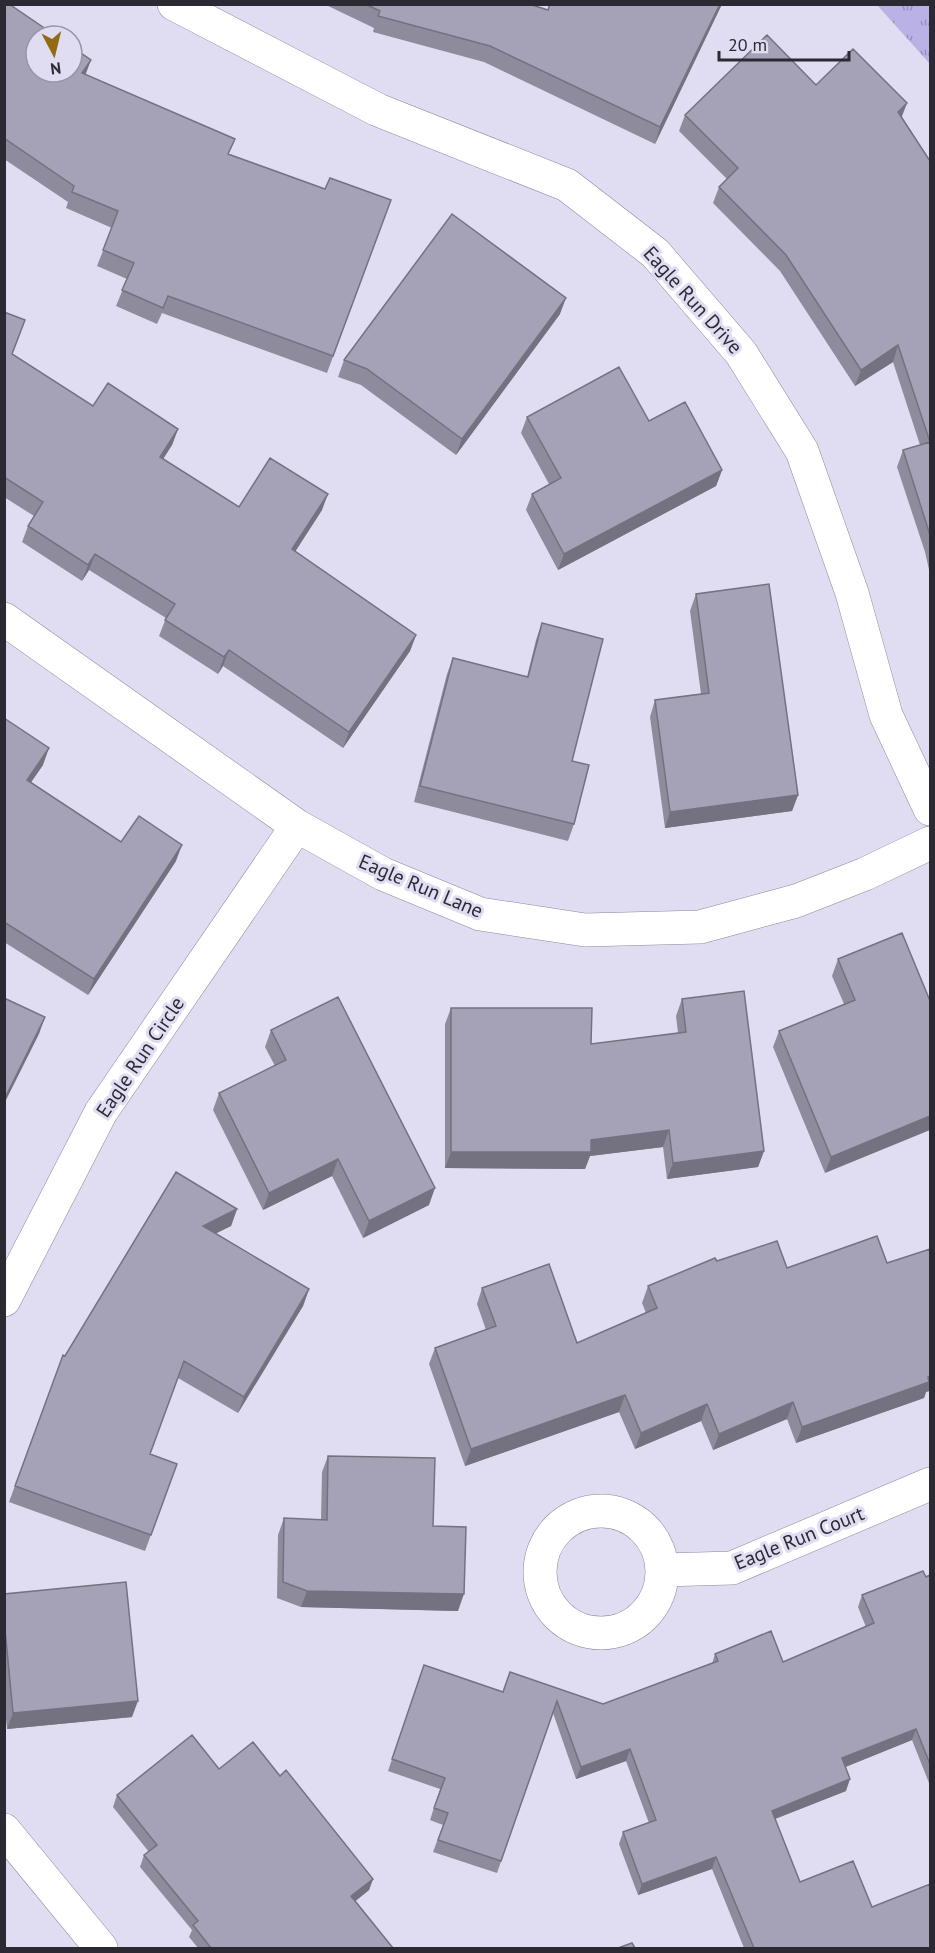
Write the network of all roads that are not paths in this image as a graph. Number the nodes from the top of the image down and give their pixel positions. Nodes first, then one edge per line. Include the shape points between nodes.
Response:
1 (174, 4) edge
2 (4, 619) edge
3 (930, 809) edge
4 (297, 826) junction
5 (930, 843) edge
6 (4, 1299) edge
7 (930, 1484) edge
8 (663, 1570) dead end
9 (4, 1830) edge
10 (101, 1948) edge

1 - 3 street, Eagle Run Drive via 378,110 567,185 655,253 741,353 802,451 852,593 886,715
2 - 4 street, Eagle Run Lane
4 - 5 street, Eagle Run Lane via 383,874 480,914 585,930 700,927 796,901
4 - 6 street, Eagle Run Circle via 101,1112
7 - 8 street, Eagle Run Court via 732,1568
9 - 10 street

